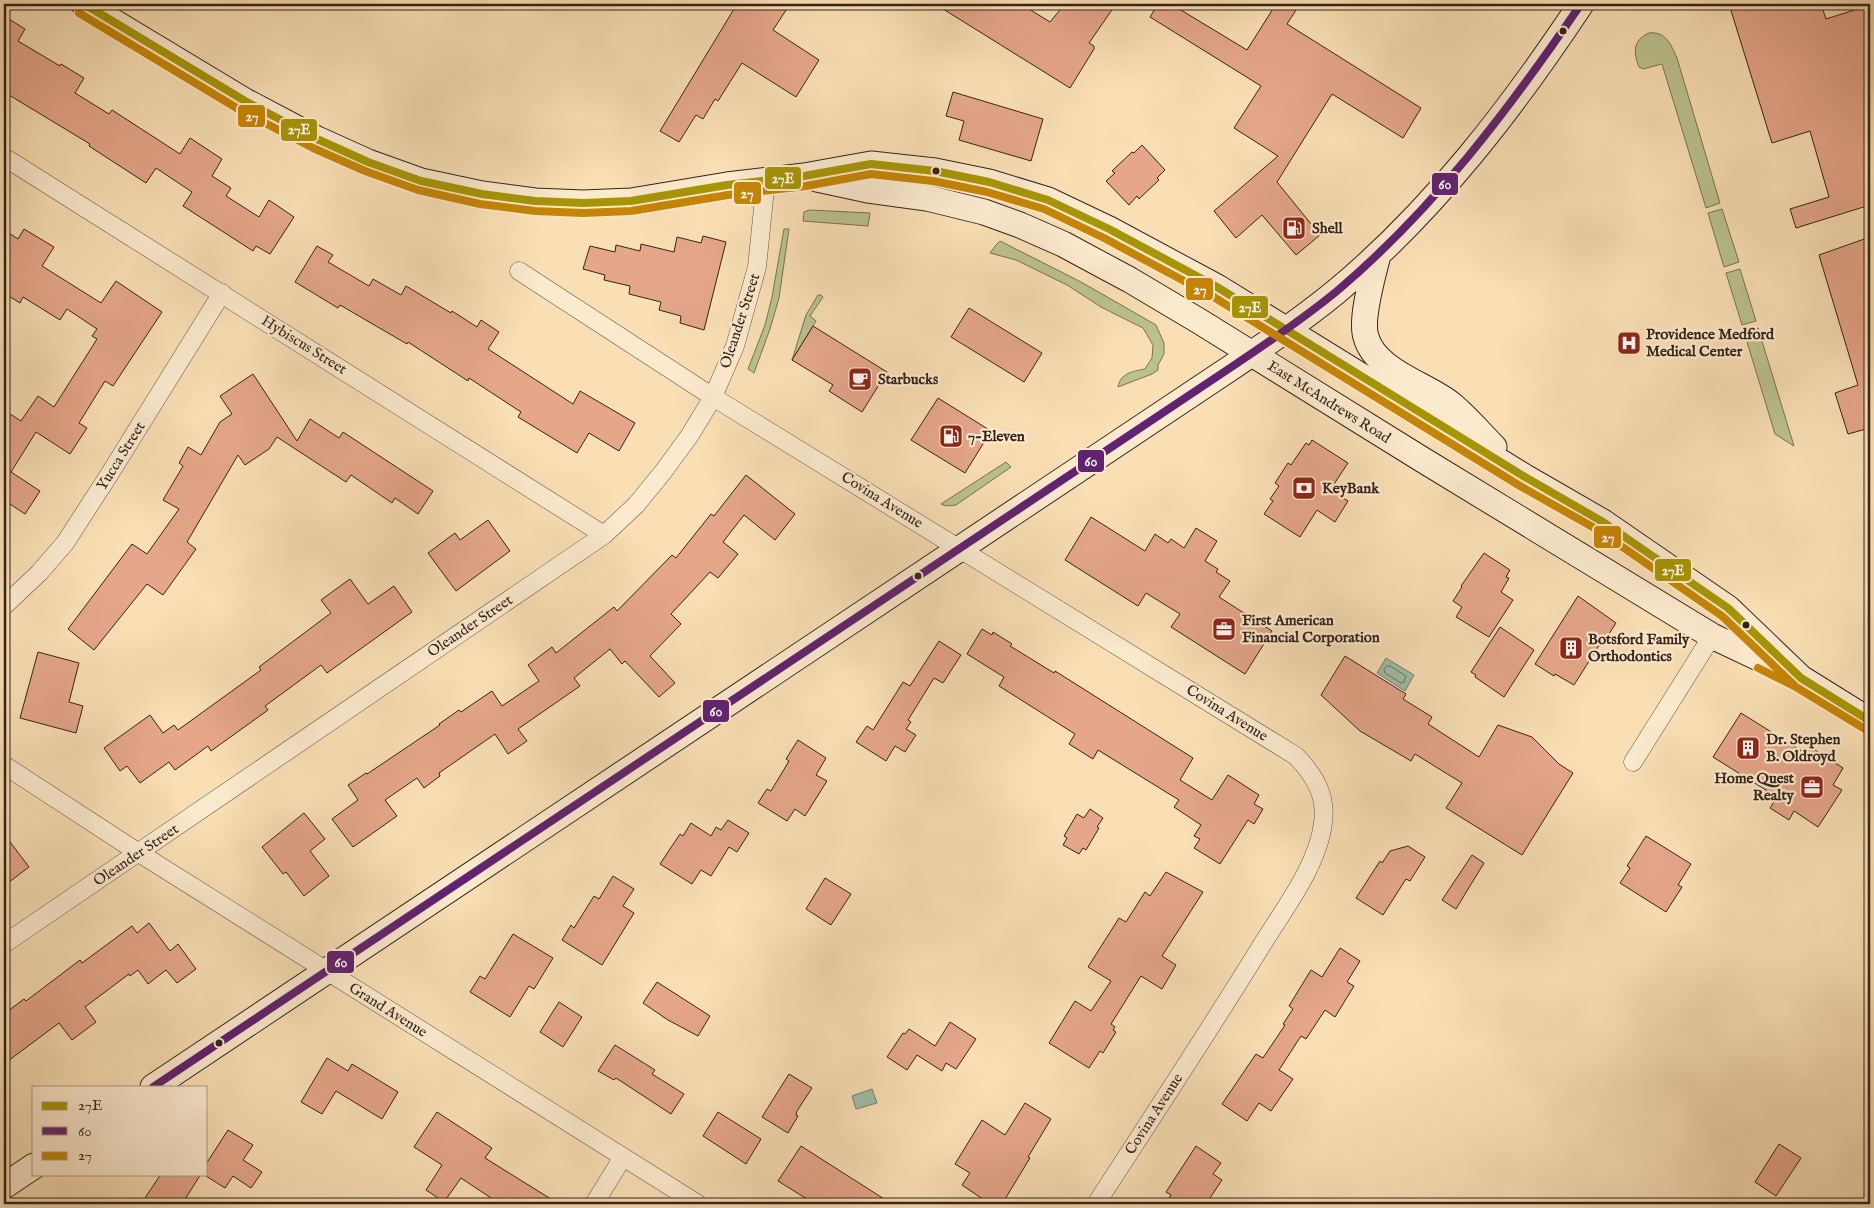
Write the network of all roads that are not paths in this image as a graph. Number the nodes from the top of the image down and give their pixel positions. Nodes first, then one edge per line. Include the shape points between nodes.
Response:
1 (84, 4) edge
2 (1580, 4) edge
3 (4, 157) edge
4 (804, 176) junction
5 (766, 179) junction
6 (1378, 255) junction
7 (519, 271) dead end
8 (222, 293) junction
9 (1286, 330) junction
10 (1252, 353) junction
11 (714, 397) junction
12 (1525, 477) junction
13 (604, 535) junction
14 (960, 548) junction
15 (4, 606) edge
16 (1712, 636) junction
17 (1801, 678) junction
18 (1870, 722) edge
19 (1633, 762) dead end
20 (4, 765) edge
21 (140, 853) junction
22 (4, 944) edge
23 (326, 971) junction
24 (154, 1086) edge
25 (624, 1157) junction
26 (32, 1167) edge
27 (4, 1186) edge
28 (594, 1204) edge
29 (698, 1204) edge
30 (1096, 1204) edge

1 - 5 main road, East McAndrews Road via 245,101 309,135 368,162 421,181 482,194 583,203 631,201
2 - 6 main road via 1457,172
3 - 8 street, Hybiscus Street
4 - 5 main road, East McAndrews Road
4 - 9 main road, East McAndrews Road via 871,164 936,171 989,182 1048,200 1158,254
4 - 10 main road, East McAndrews Road via 868,190 927,198 1020,224 1130,280
5 - 11 street, Oleander Street via 758,267 735,346
6 - 9 main road
6 - 12 main road via 1365,316 1365,336 1371,349 1383,363 1450,404
7 - 11 street, Covina Avenue
8 - 13 street, Hybiscus Street
8 - 15 street, Yucca Street via 65,542 39,573
9 - 10 main road
9 - 12 main road, East McAndrews Road
10 - 14 main road
10 - 16 main road, East McAndrews Road
11 - 13 street, Oleander Street via 690,435 636,505
11 - 14 street, Covina Avenue
12 - 17 main road, East McAndrews Road via 1603,522 1728,608
13 - 21 street, Oleander Street
14 - 23 main road
14 - 30 street, Covina Avenue via 1296,756 1319,786 1324,804 1319,842 1299,885
16 - 17 main road, East McAndrews Road
16 - 19 street
17 - 18 main road, East McAndrews Road
20 - 21 street, Grand Avenue
21 - 22 street, Oleander Street
21 - 23 street, Grand Avenue
23 - 24 main road
23 - 25 street, Grand Avenue
25 - 28 street
25 - 29 street, Grand Avenue
26 - 27 main road

